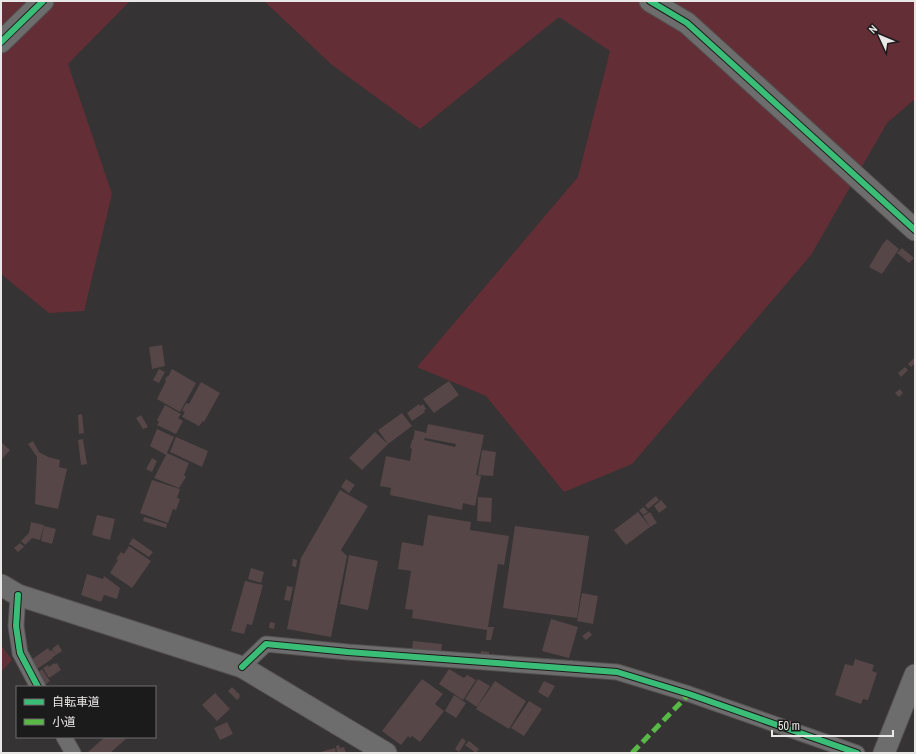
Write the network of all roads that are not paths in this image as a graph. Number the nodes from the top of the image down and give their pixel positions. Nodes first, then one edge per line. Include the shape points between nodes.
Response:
1 (43, 1) edge
2 (650, 1) edge
3 (1, 42) edge
4 (915, 230) edge
5 (1, 584) edge
6 (18, 595) junction
7 (242, 667) junction
8 (915, 674) edge
9 (37, 686) edge
10 (65, 738) edge
11 (73, 753) edge
12 (386, 753) edge
13 (857, 753) edge
14 (884, 753) edge

1 - 3 street
2 - 4 street via 687,23
5 - 6 street
6 - 7 street
6 - 9 street via 16,626 20,653
7 - 12 street
7 - 13 street via 266,644 617,672 689,694
8 - 14 street
10 - 11 street

